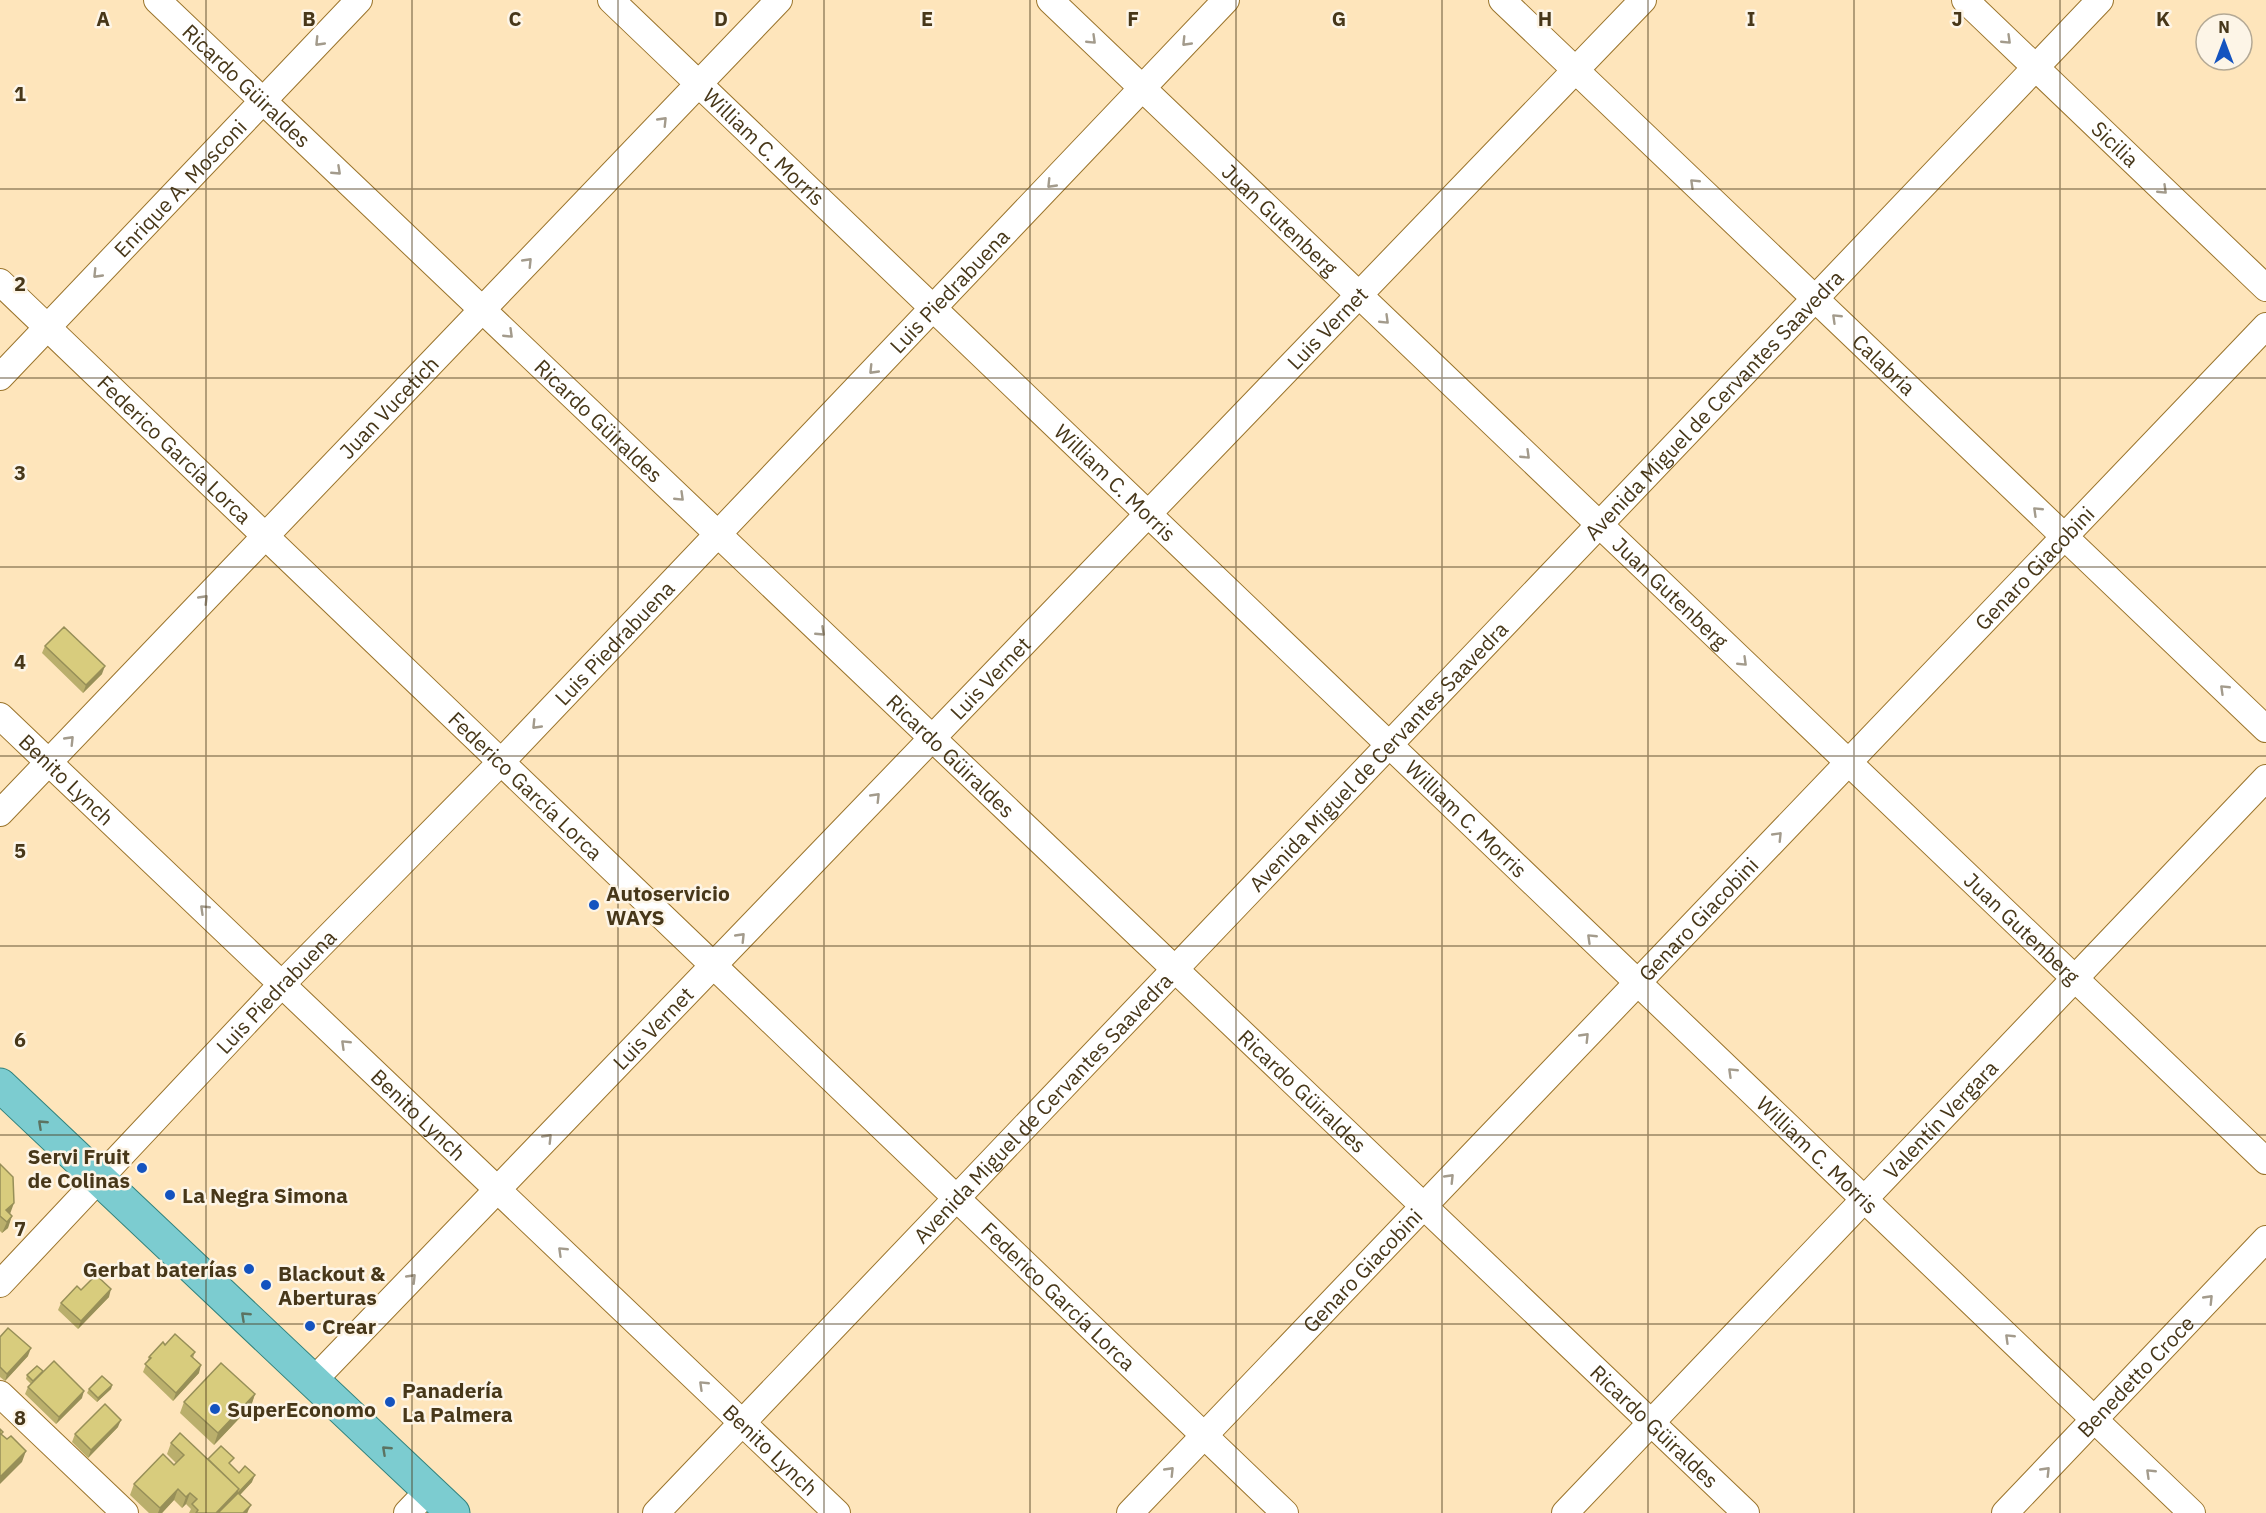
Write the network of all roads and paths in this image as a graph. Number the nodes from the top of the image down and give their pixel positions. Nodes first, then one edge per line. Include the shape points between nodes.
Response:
1 (157, 0) edge
2 (360, 0) edge
3 (611, 0) edge
4 (779, 0) edge
5 (1050, 0) edge
6 (1226, 0) edge
7 (1502, 0) edge
8 (1643, 0) edge
9 (1965, 0) edge
10 (2100, 0) edge
11 (2036, 68) junction
12 (1576, 70) junction
13 (699, 84) junction
14 (1142, 88) junction
15 (263, 101) junction
16 (0, 282) edge
17 (2266, 288) edge
18 (1359, 296) junction
19 (1815, 298) junction
20 (932, 308) junction
21 (483, 309) junction
22 (2266, 326) edge
23 (47, 327) junction
24 (0, 376) edge
25 (1148, 514) junction
26 (1599, 524) junction
27 (718, 534) junction
28 (265, 536) junction
29 (2064, 537) junction
30 (0, 716) edge
31 (2266, 729) edge
32 (933, 738) junction
33 (1388, 745) junction
34 (49, 762) junction
35 (501, 762) junction
36 (1848, 762) junction
37 (2266, 778) edge
38 (0, 813) edge
39 (713, 966) junction
40 (1175, 968) junction
41 (2075, 978) junction
42 (1637, 982) junction
43 (282, 984) junction
44 (0, 1085) edge
45 (0, 1116) edge
46 (2266, 1161) edge
47 (91, 1186) junction
48 (498, 1190) junction
49 (956, 1199) junction
50 (1864, 1199) junction
51 (1423, 1206) junction
52 (2266, 1239) edge
53 (0, 1284) edge
54 (313, 1381) junction
55 (0, 1394) edge
56 (2094, 1419) junction
57 (742, 1422) junction
58 (1651, 1423) junction
59 (1204, 1436) junction
60 (418, 1506) edge
61 (125, 1513) edge
62 (453, 1513) edge
63 (656, 1513) edge
64 (837, 1513) edge
65 (1130, 1513) edge
66 (1285, 1513) edge
67 (1565, 1513) edge
68 (1746, 1513) edge
69 (2005, 1513) edge
70 (2192, 1513) edge

1 - 15 street, Ricardo Güiraldes
2 -> 15 street, Enrique A. Mosconi
3 - 13 street, William C. Morris
4 - 13 street, Juan Vucetich
5 -> 14 street, Juan Gutenberg
6 -> 14 street, Luis Piedrabuena
7 - 12 street, Calabria
8 - 12 street, Luis Vernet
9 -> 11 street, Sicilia
10 - 11 street, Avenida Miguel de Cervantes Saavedra
11 -> 17 street, Sicilia
11 - 19 street, Avenida Miguel de Cervantes Saavedra
12 - 18 street, Luis Vernet
19 -> 12 street, Calabria
13 - 20 street, William C. Morris
21 -> 13 street, Juan Vucetich
14 - 18 street, Juan Gutenberg
14 -> 20 street, Luis Piedrabuena
15 -> 21 street, Ricardo Güiraldes
15 -> 23 street, Enrique A. Mosconi
16 - 23 street, Federico García Lorca
18 - 25 street, Luis Vernet
18 -> 26 street, Juan Gutenberg
19 - 26 street, Avenida Miguel de Cervantes Saavedra
29 -> 19 street, Calabria
20 - 25 street, William C. Morris
20 -> 27 street, Luis Piedrabuena
21 -> 27 street, Ricardo Güiraldes
21 - 28 street, Juan Vucetich
22 - 29 street, Genaro Giacobini
23 - 24 street, Enrique A. Mosconi
23 - 28 street, Federico García Lorca
25 - 32 street, Luis Vernet
25 - 33 street, William C. Morris
26 - 33 street, Avenida Miguel de Cervantes Saavedra
26 -> 36 street, Juan Gutenberg
27 -> 32 street, Ricardo Güiraldes
27 -> 35 street, Luis Piedrabuena
34 -> 28 street, Juan Vucetich
28 - 35 street, Federico García Lorca
31 -> 29 street, Calabria
29 - 36 street, Genaro Giacobini
30 - 34 street, Benito Lynch
39 -> 32 street, Luis Vernet
32 - 40 street, Ricardo Güiraldes
33 - 40 street, Avenida Miguel de Cervantes Saavedra
42 -> 33 street, William C. Morris
34 - 38 street, Juan Vucetich
43 -> 34 street, Benito Lynch
35 - 39 street, Federico García Lorca
35 - 43 street, Luis Piedrabuena
36 - 41 street, Juan Gutenberg
42 -> 36 street, Genaro Giacobini
37 - 41 street, Valentín Vergara
48 -> 39 street, Luis Vernet
39 - 49 street, Federico García Lorca
40 - 49 street, Avenida Miguel de Cervantes Saavedra
40 - 51 street, Ricardo Güiraldes
41 - 46 street, Juan Gutenberg
41 - 50 street, Valentín Vergara
50 -> 42 street, William C. Morris
51 -> 42 street, Genaro Giacobini
43 - 47 street, Luis Piedrabuena
48 -> 43 street, Benito Lynch
47 -> 44 main road
45 - 47 main road
47 - 53 street, Luis Piedrabuena
54 -> 47 main road
47 - 60 main road
54 -> 48 street, Luis Vernet
57 -> 48 street, Benito Lynch
49 - 57 street, Avenida Miguel de Cervantes Saavedra
49 - 59 street, Federico García Lorca
56 -> 50 street, William C. Morris
50 - 58 street, Valentín Vergara
51 - 58 street, Ricardo Güiraldes
51 - 59 street, Genaro Giacobini
56 -> 52 street, Benedetto Croce
60 -> 54 main road
55 - 61 street
69 -> 56 street, Benedetto Croce
70 -> 56 street, William C. Morris
57 - 63 street, Avenida Miguel de Cervantes Saavedra
57 - 64 street, Benito Lynch
58 - 67 street, Valentín Vergara
58 - 68 street, Ricardo Güiraldes
65 -> 59 street, Genaro Giacobini
59 - 66 street, Federico García Lorca
60 - 62 main road

